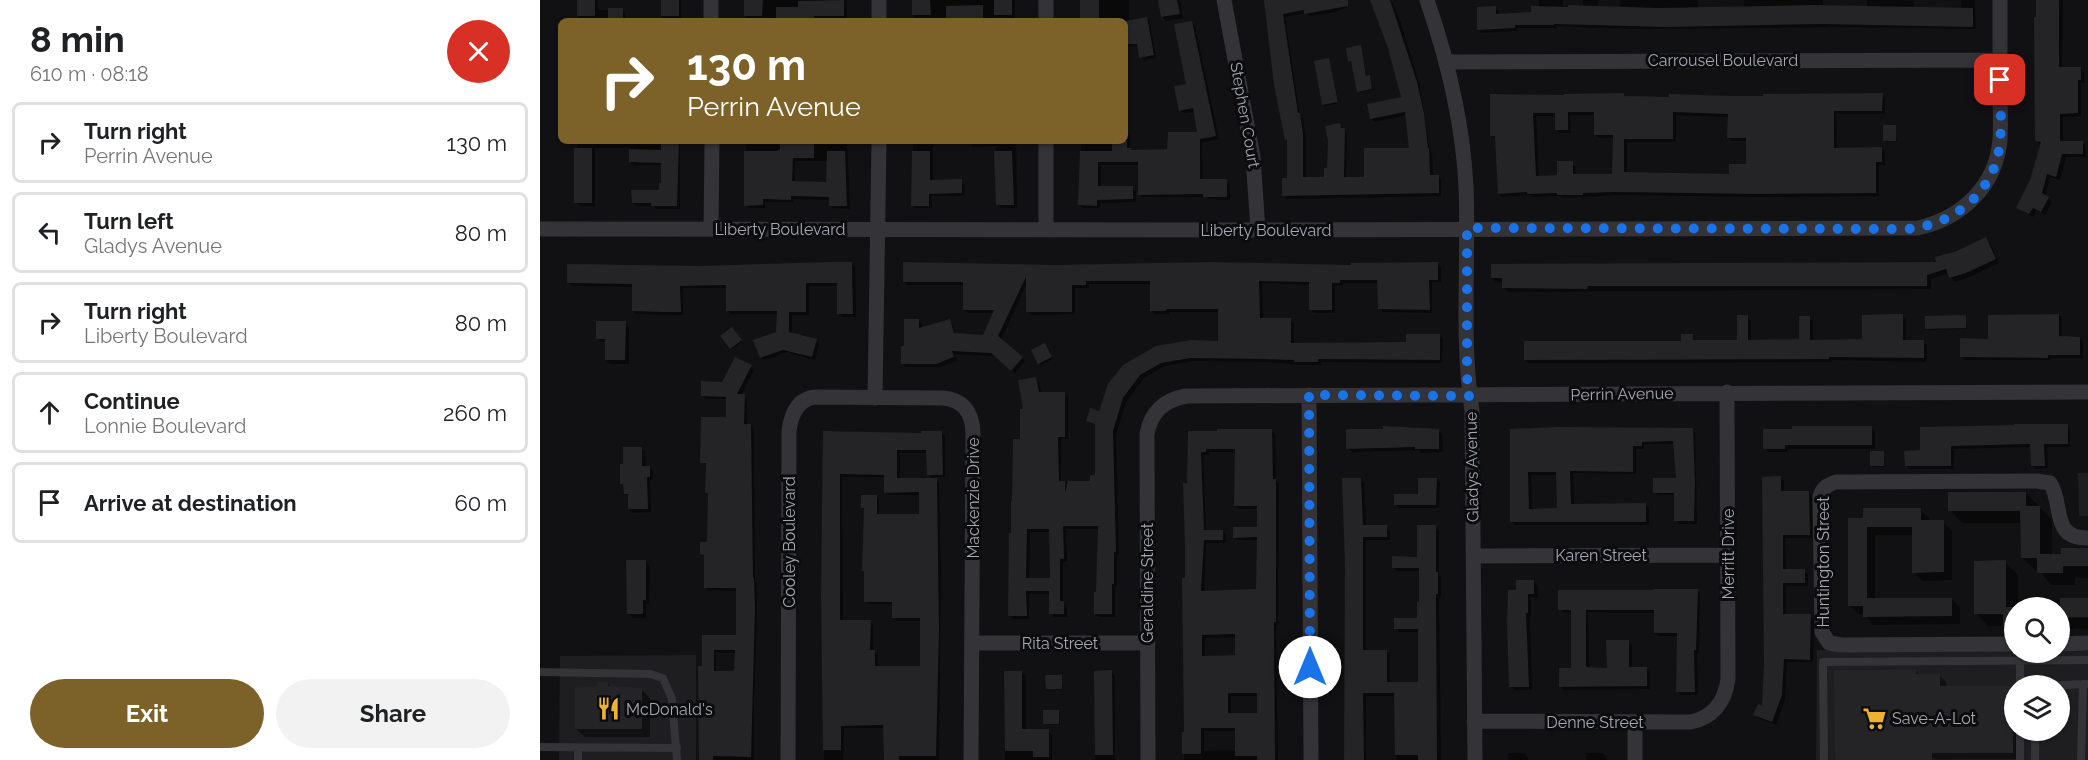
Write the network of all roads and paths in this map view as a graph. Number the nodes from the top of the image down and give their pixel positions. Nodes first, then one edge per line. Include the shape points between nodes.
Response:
1 (711, 0) edge
2 (879, 0) edge
3 (1046, 0) edge
4 (1224, 0) edge
5 (1427, 0) edge
6 (2000, 0) edge
7 (711, 18) edge
8 (879, 18) edge
9 (1046, 18) edge
10 (2000, 60) junction
11 (1447, 62) junction
12 (711, 144) edge
13 (879, 144) edge
14 (1046, 144) edge
15 (1467, 228) junction
16 (540, 229) edge
17 (711, 229) junction
18 (877, 230) junction
19 (1046, 230) junction
20 (1258, 230) junction
21 (2088, 392) edge
22 (1727, 393) junction
23 (1309, 395) junction
24 (1470, 396) junction
25 (875, 398) junction
26 (1159, 409) joint
27 (2088, 538) edge
28 (1728, 555) junction
29 (1473, 556) junction
30 (972, 643) junction
31 (1148, 643) junction
32 (2004, 644) edge
33 (2070, 644) edge
34 (2088, 644) edge
35 (2004, 660) edge
36 (2070, 660) edge
37 (2088, 660) edge
38 (540, 672) edge
39 (2070, 684) edge
40 (2085, 684) edge
41 (1713, 711) joint
42 (1474, 721) junction
43 (1635, 722) junction
44 (2020, 741) edge
45 (2035, 741) edge
46 (540, 747) edge
47 (578, 748) junction
48 (677, 748) junction
49 (578, 760) edge
50 (677, 760) edge
51 (788, 760) edge
52 (971, 760) edge
53 (1148, 760) edge
54 (1311, 760) edge
55 (1475, 760) edge
56 (1635, 760) edge
57 (1824, 760) edge
58 (2020, 760) edge
59 (2035, 760) edge
60 (2081, 760) edge

1 - 7 street
2 - 8 street
3 - 9 street
4 - 20 street, Stephen Court via 1253,157
5 - 11 street, Gladys Avenue
6 - 10 street, Liberty Boulevard
10 - 11 street, Carrousel Boulevard
10 - 15 street, Liberty Boulevard via 2000,140 1993,170 1970,202 1944,220 1906,229
11 - 15 street, Gladys Avenue via 1462,140
12 - 17 street
13 - 18 street
14 - 19 street
15 - 20 street, Liberty Boulevard
15 - 24 street, Gladys Avenue
16 - 17 street, Liberty Boulevard
17 - 18 street, Liberty Boulevard
18 - 19 street, Liberty Boulevard
18 - 25 street
19 - 20 street, Liberty Boulevard
21 - 22 street, Perrin Avenue
22 - 24 street, Perrin Avenue
22 - 28 street, Merritt Drive
23 - 24 street, Perrin Avenue
23 - 26 street, Perrin Avenue via 1186,396 1168,401
23 - 54 street
24 - 29 street, Gladys Avenue
25 - 30 street, Mackenzie Drive via 950,399 970,414
25 - 51 street, Cooley Boulevard via 807,398 793,412 790,422
26 - 31 street, Geraldine Street via 1153,415 1146,443
27 - 32 street, Huntington Street via 2069,534 2062,525 2050,483 1836,482 1822,491 1822,632 1829,642
28 - 29 street, Karen Street
28 - 41 street, Merritt Drive via 1728,679 1723,700
29 - 42 street, Gladys Avenue
30 - 31 street, Rita Street
30 - 52 street, Mackenzie Drive
31 - 53 street, Geraldine Street
33 - 34 street
35 - 57 lane via 1823,662
36 - 37 lane
38 - 48 lane via 650,674 663,678 672,699
39 - 40 lane
40 - 60 lane
41 - 43 street, Denne Street via 1691,722
42 - 43 street, Denne Street
42 - 55 street, Gladys Avenue
43 - 56 street
44 - 58 lane
45 - 59 lane
46 - 47 lane
47 - 48 lane
47 - 49 lane
48 - 50 lane

